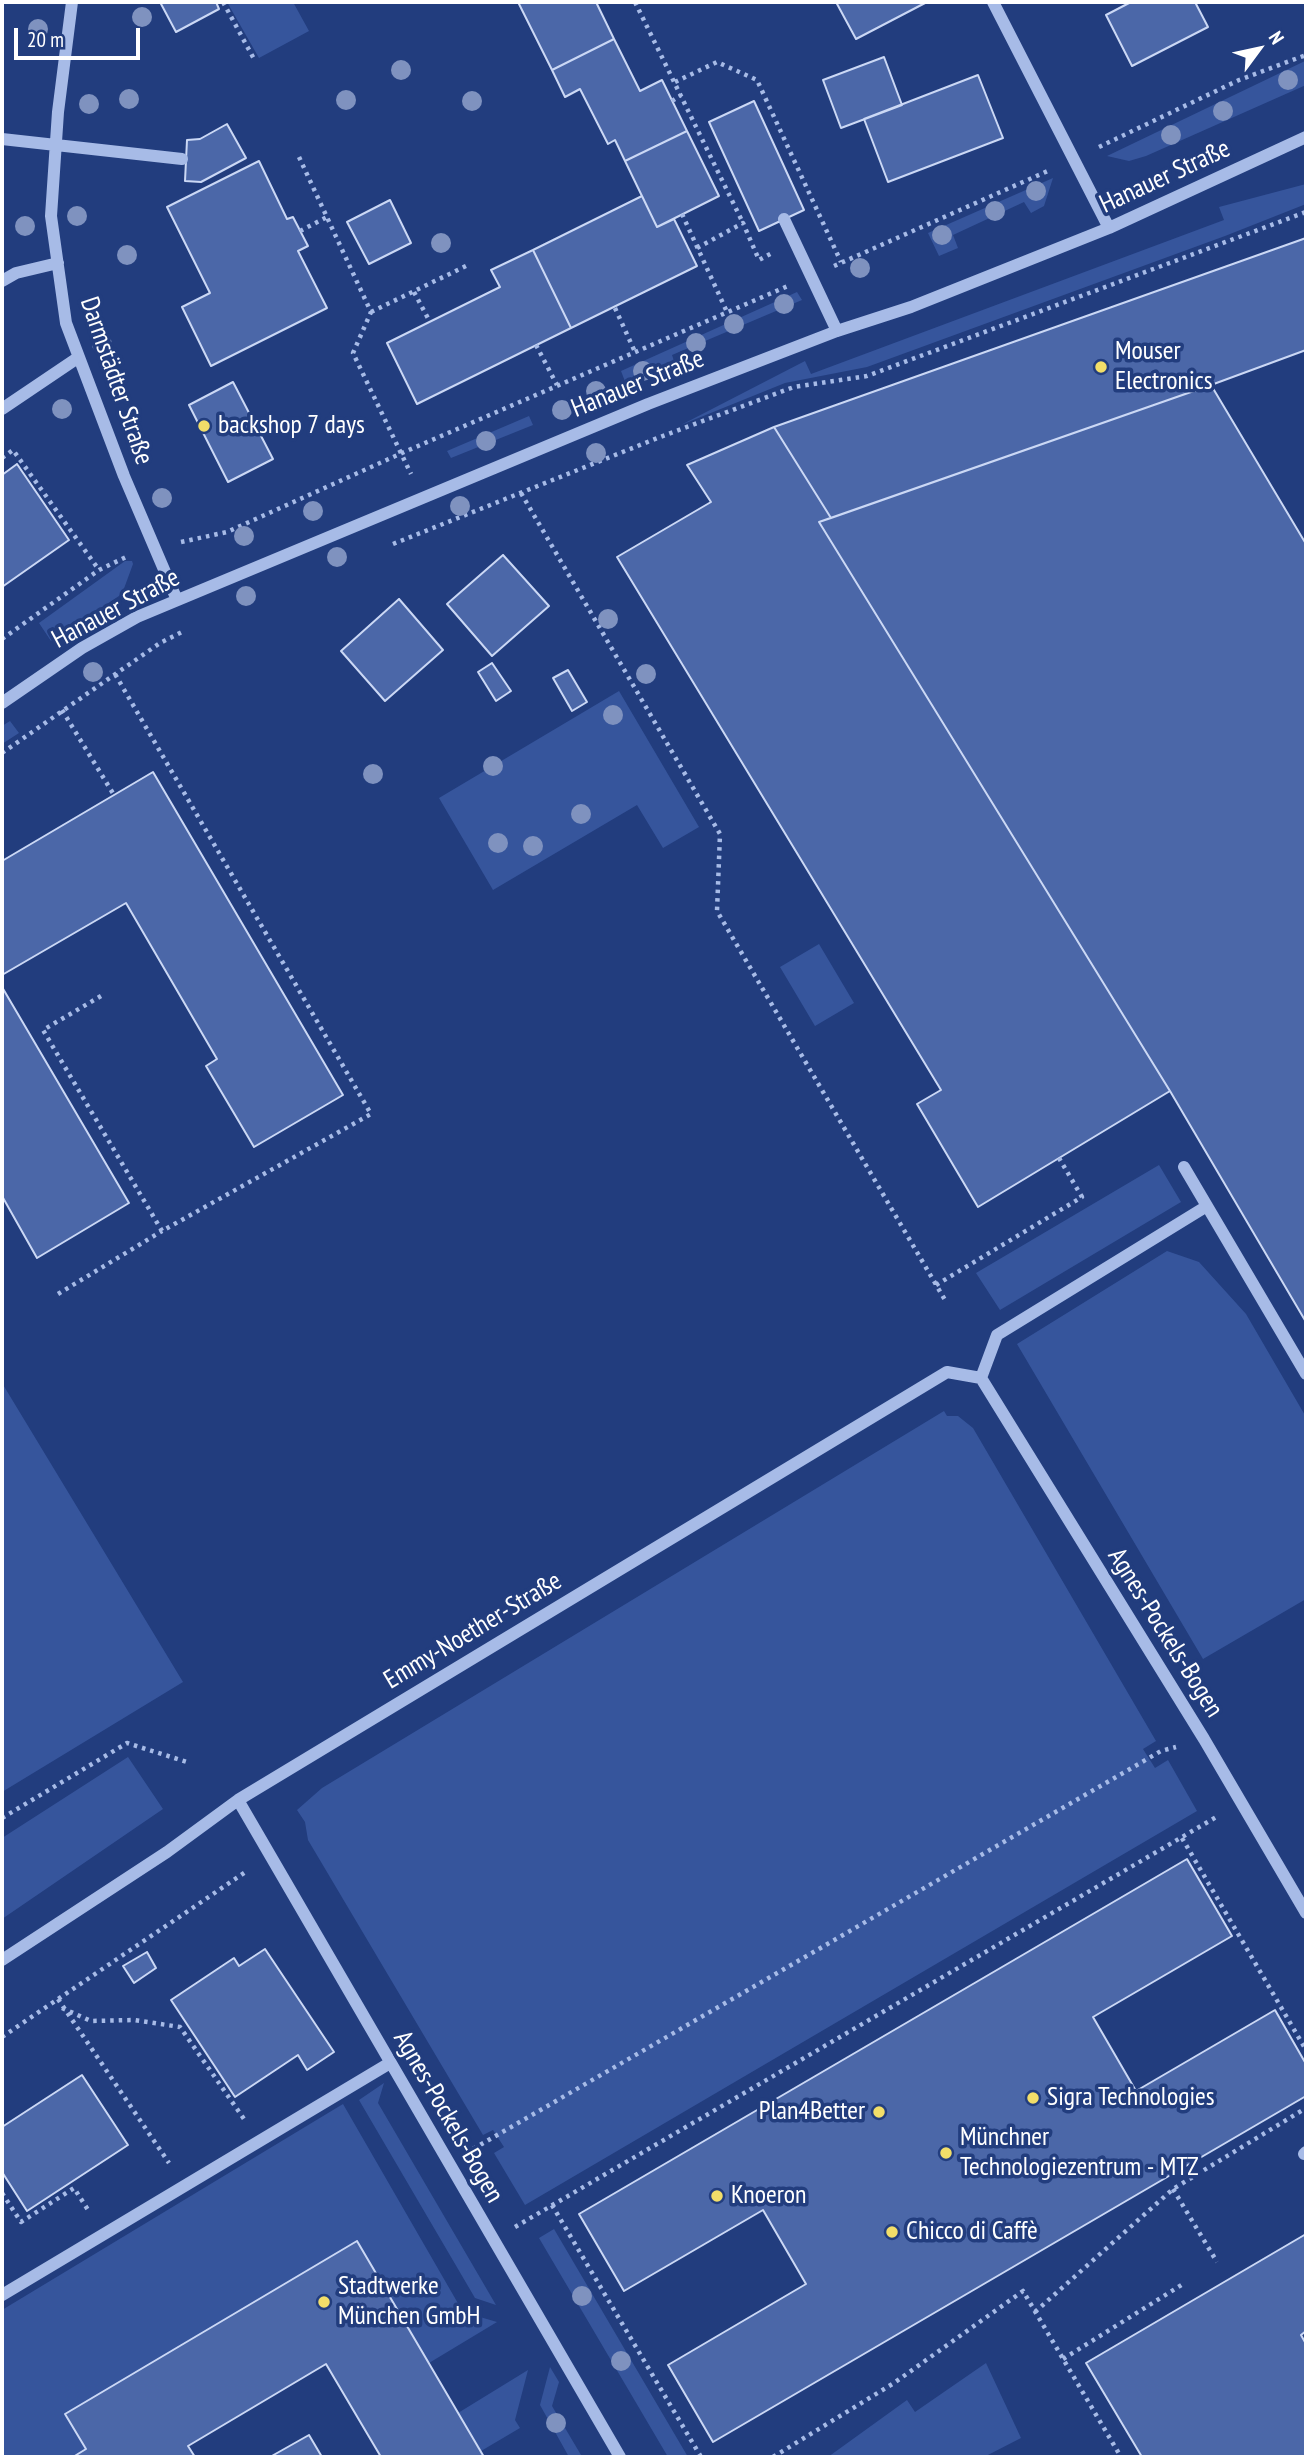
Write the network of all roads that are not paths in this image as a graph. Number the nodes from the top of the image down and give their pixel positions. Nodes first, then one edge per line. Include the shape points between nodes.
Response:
1 (72, 2) edge
2 (993, 2) edge
3 (1306, 136) edge
4 (2, 139) edge
5 (56, 145) junction
6 (182, 159) dead end
7 (784, 219) dead end
8 (1109, 228) junction
9 (58, 263) junction
10 (2, 281) edge
11 (837, 331) junction
12 (79, 357) junction
13 (2, 409) edge
14 (177, 600) junction
15 (2, 703) edge
16 (1184, 1167) dead end
17 (1207, 1206) junction
18 (1306, 1374) edge
19 (981, 1378) junction
20 (238, 1800) junction
21 (1306, 1913) edge
22 (2, 1961) edge
23 (390, 2063) junction
24 (2, 2295) edge
25 (620, 2457) edge

1 - 5 street, Darmstädter Straße
2 - 8 street
3 - 8 street, Hanauer Straße
4 - 5 street
5 - 6 street
5 - 9 street, Darmstädter Straße via 51,216
7 - 11 street
8 - 11 street, Hanauer Straße via 911,307
9 - 10 street
9 - 12 street, Darmstädter Straße via 66,323
11 - 14 street, Hanauer Straße via 422,496
12 - 13 street
12 - 14 street, Darmstädter Straße
14 - 15 street, Hanauer Straße via 82,648
16 - 17 street
17 - 18 street
17 - 19 street via 997,1335
19 - 20 street, Emmy-Noether-Straße via 947,1372
19 - 21 street, Agnes-Pockels-Bogen
20 - 22 street, Emmy-Noether-Straße
20 - 23 street, Agnes-Pockels-Bogen
23 - 24 street
23 - 25 street, Agnes-Pockels-Bogen

